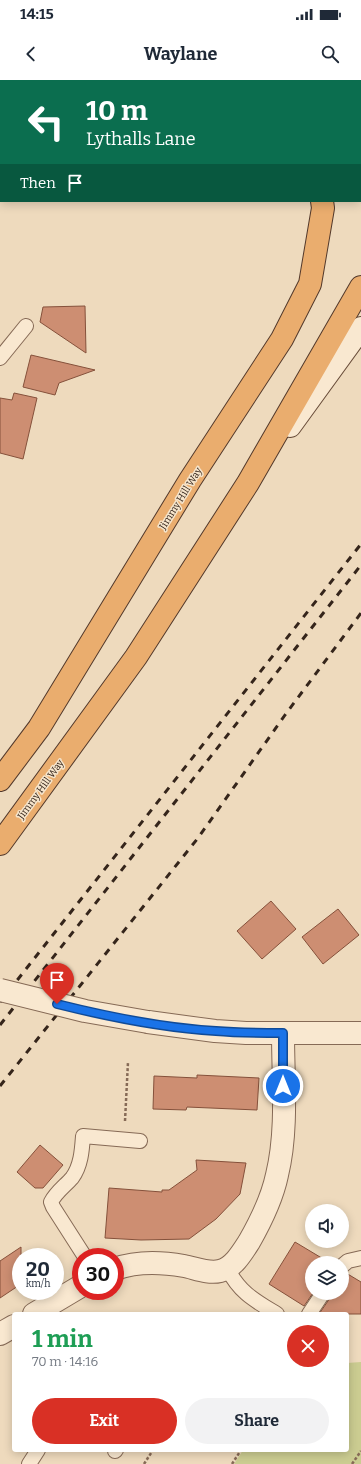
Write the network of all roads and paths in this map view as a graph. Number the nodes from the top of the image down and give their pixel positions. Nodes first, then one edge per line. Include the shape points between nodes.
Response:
1 (322, 202) edge
2 (361, 287) edge
3 (26, 326) dead end
4 (361, 328) edge
5 (0, 358) edge
6 (248, 483) junction
7 (0, 780) edge
8 (0, 844) edge
9 (0, 990) edge
10 (283, 1033) junction
11 (361, 1033) edge
12 (128, 1062) dead end
13 (124, 1140) junction
14 (140, 1141) dead end
15 (79, 1248) edge
16 (361, 1258) edge
17 (349, 1260) edge
18 (124, 1266) edge
19 (227, 1268) junction
20 (72, 1292) edge
21 (319, 1300) edge
22 (45, 1311) edge
23 (274, 1312) edge
24 (311, 1312) edge
25 (12, 1327) edge
26 (0, 1334) edge
27 (361, 1451) edge
28 (37, 1452) edge
29 (152, 1452) edge
30 (240, 1452) edge
31 (29, 1464) edge
32 (144, 1464) edge
33 (232, 1464) edge
34 (352, 1464) edge

1 - 7 highway, Jimmy Hill Way via 310,284 282,339 190,480 39,728
2 - 6 highway, Jimmy Hill Way
3 - 5 lane
4 - 6 street
6 - 8 highway, Jimmy Hill Way via 136,657
9 - 10 street, bridge via 85,1011 148,1022 215,1031
10 - 11 street
10 - 19 street via 283,1128 277,1176 269,1202 256,1229 238,1257
12 - 13 path
13 - 14 lane
13 - 15 lane via 83,1136 77,1170 51,1202
16 - 17 lane
18 - 19 street via 168,1263 212,1272
19 - 23 lane via 246,1294
20 - 22 street
21 - 24 lane
25 - 26 street
27 - 34 path
28 - 31 lane
29 - 32 path
30 - 33 path

